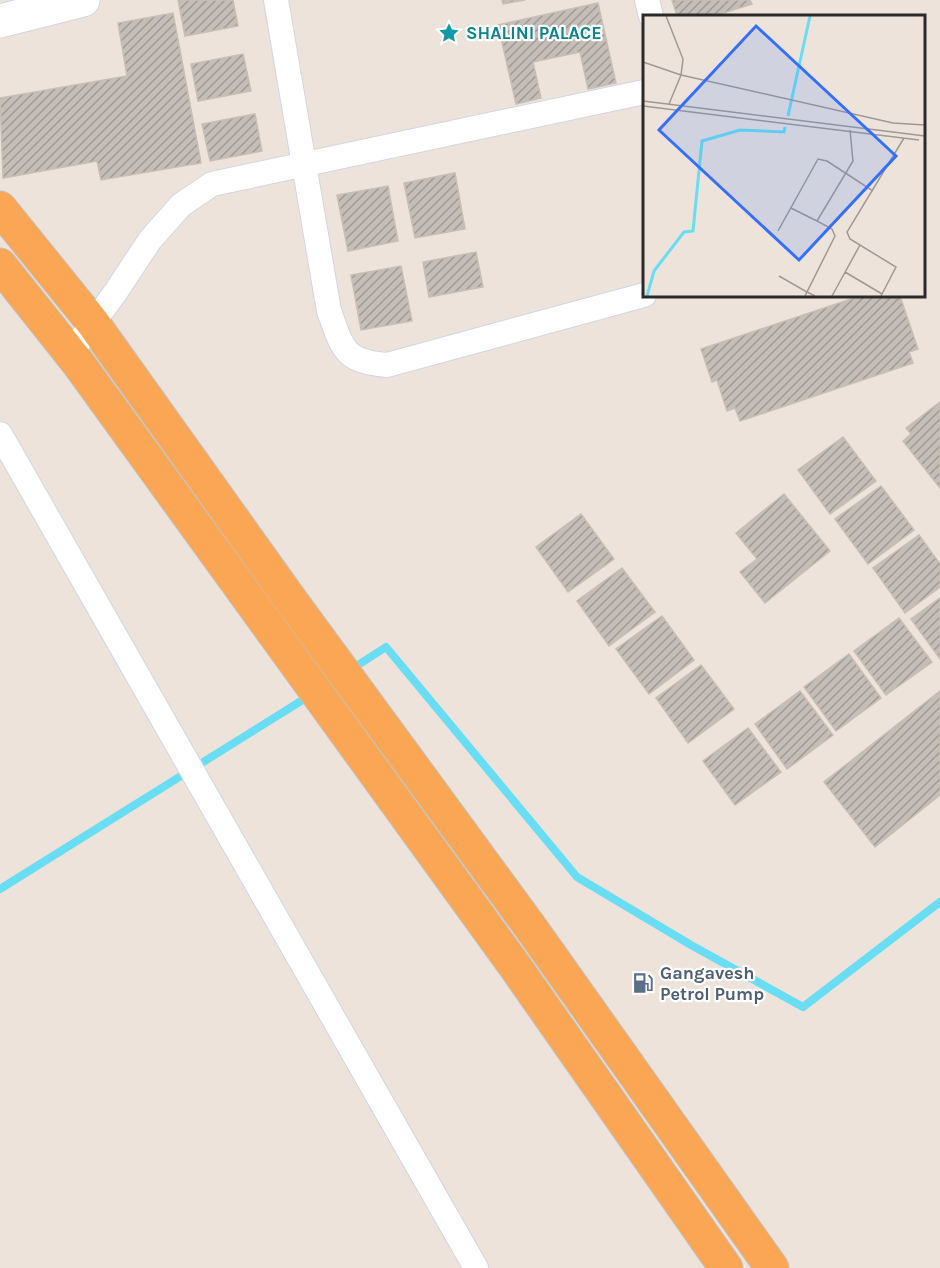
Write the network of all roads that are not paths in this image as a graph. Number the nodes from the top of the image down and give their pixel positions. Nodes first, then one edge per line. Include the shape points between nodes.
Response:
1 (83, 0) edge
2 (276, 0) edge
3 (647, 0) edge
4 (651, 15) edge
5 (0, 21) edge
6 (643, 92) edge
7 (306, 164) junction
8 (0, 208) edge
9 (0, 265) edge
10 (643, 296) edge
11 (93, 323) junction
12 (70, 354) junction
13 (0, 434) edge
14 (476, 1268) edge
15 (726, 1268) edge
16 (772, 1268) edge

1 - 5 main road
2 - 7 street
3 - 4 street
6 - 7 street
7 - 10 street via 329,311 342,346 362,363 387,365
7 - 11 street via 212,184 181,204 150,240
8 - 11 highway
9 - 12 highway
11 - 12 street
11 - 16 highway
12 - 15 highway via 507,955
13 - 14 street

